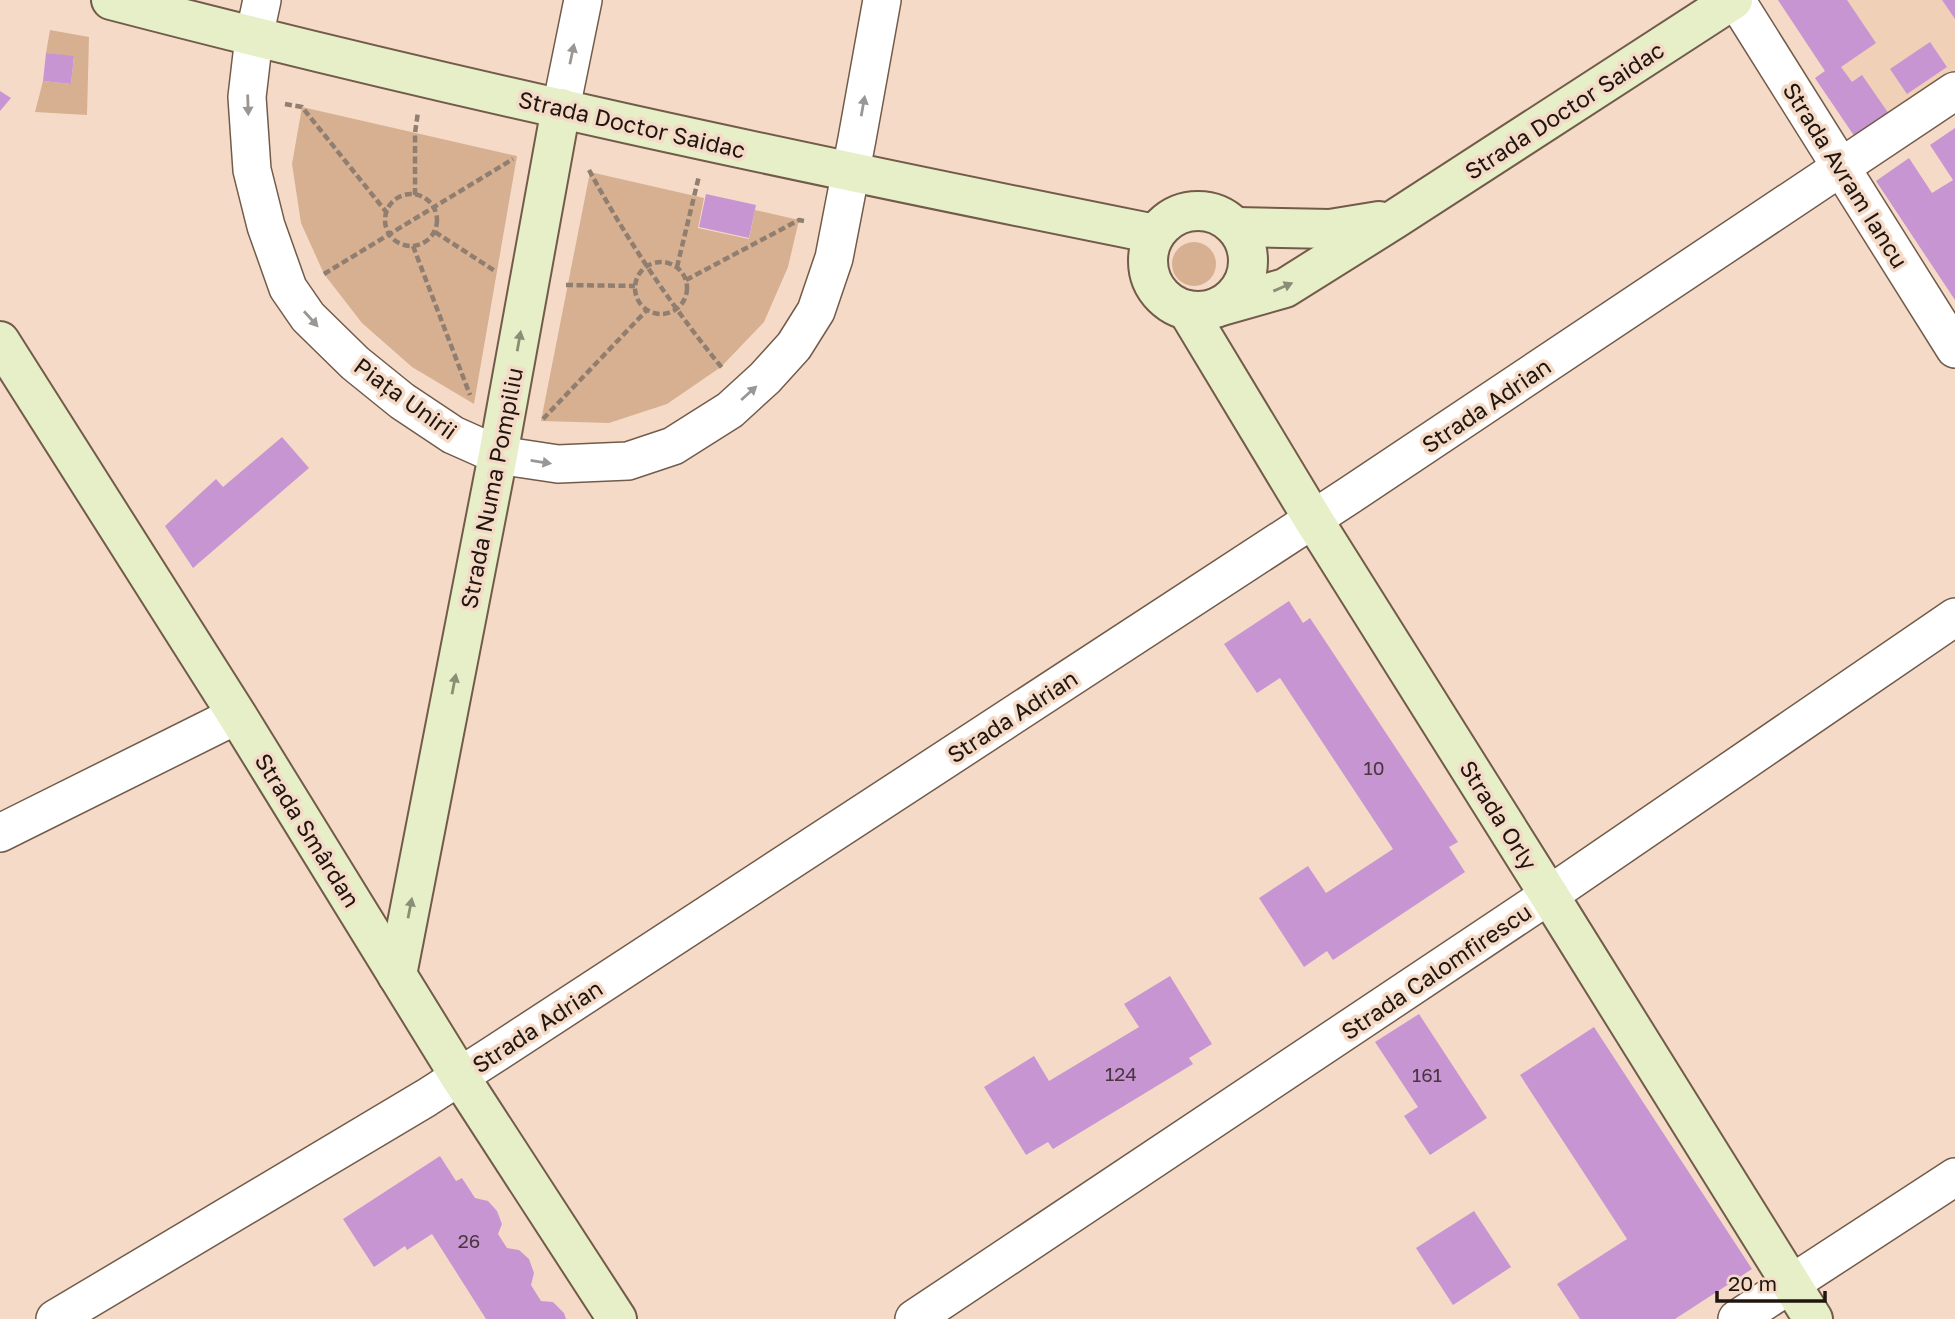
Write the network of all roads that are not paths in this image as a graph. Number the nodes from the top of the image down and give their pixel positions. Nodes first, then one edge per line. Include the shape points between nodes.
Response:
1 (111, 0) edge
2 (262, 0) edge
3 (583, 0) edge
4 (882, 0) edge
5 (1735, 0) edge
6 (254, 37) junction
7 (1955, 92) edge
8 (561, 108) junction
9 (1842, 168) junction
10 (851, 173) junction
11 (1395, 219) junction
12 (1237, 227) junction
13 (1155, 234) junction
14 (1203, 309) junction
15 (0, 341) edge
16 (1955, 349) edge
17 (498, 455) junction
18 (1313, 519) junction
19 (1955, 617) edge
20 (237, 715) junction
21 (0, 833) edge
22 (1549, 895) junction
23 (397, 975) junction
24 (460, 1077) junction
25 (1955, 1177) edge
26 (1791, 1283) junction
27 (55, 1319) edge
28 (617, 1319) edge
29 (915, 1319) edge
30 (1737, 1319) edge
31 (1813, 1319) edge

1 - 6 street, Strada Doctor Saidac
2 - 6 street, Piața Unirii
8 -> 3 street, Strada Numa Pompiliu
10 -> 4 street, Piața Unirii
5 - 9 street, Strada Avram Iancu
5 - 11 street, Strada Doctor Saidac
6 - 8 street, Strada Doctor Saidac
6 -> 17 street, Piața Unirii via 247,97 252,170 288,288 307,317 402,401 453,435
7 - 9 street, Strada Adrian
8 - 10 street, Strada Doctor Saidac
17 -> 8 street, Strada Numa Pompiliu
9 - 16 street, Strada Avram Iancu
9 - 18 street, Strada Adrian
10 - 13 street, Strada Doctor Saidac
17 -> 10 street, Piața Unirii via 558,464 628,461 673,446 730,410 794,346 816,311 834,257
11 - 12 street, Strada Doctor Saidac via 1330,229
14 -> 11 street, Strada Doctor Saidac via 1285,288
12 - 13 street, Strada Doctor Saidac via 1210,211 1194,210 1178,214
12 - 14 street via 1249,256 1242,287 1232,299
13 - 14 street via 1147,265 1160,294 1172,304
14 - 18 street, Strada Orly
15 - 20 street, Strada Smârdan
23 -> 17 street, Strada Numa Pompiliu
18 - 22 street, Strada Orly
18 - 24 street, Strada Adrian
19 - 22 street, Strada Calomfirescu
20 - 21 street
20 - 23 street, Strada Smârdan
22 - 26 street, Strada Orly
22 - 29 street, Strada Calomfirescu
23 - 24 street, Strada Smârdan
24 - 27 street, Strada Adrian
24 - 28 street, Strada Smârdan
25 - 26 street
26 - 30 street
26 - 31 street, Strada Orly

